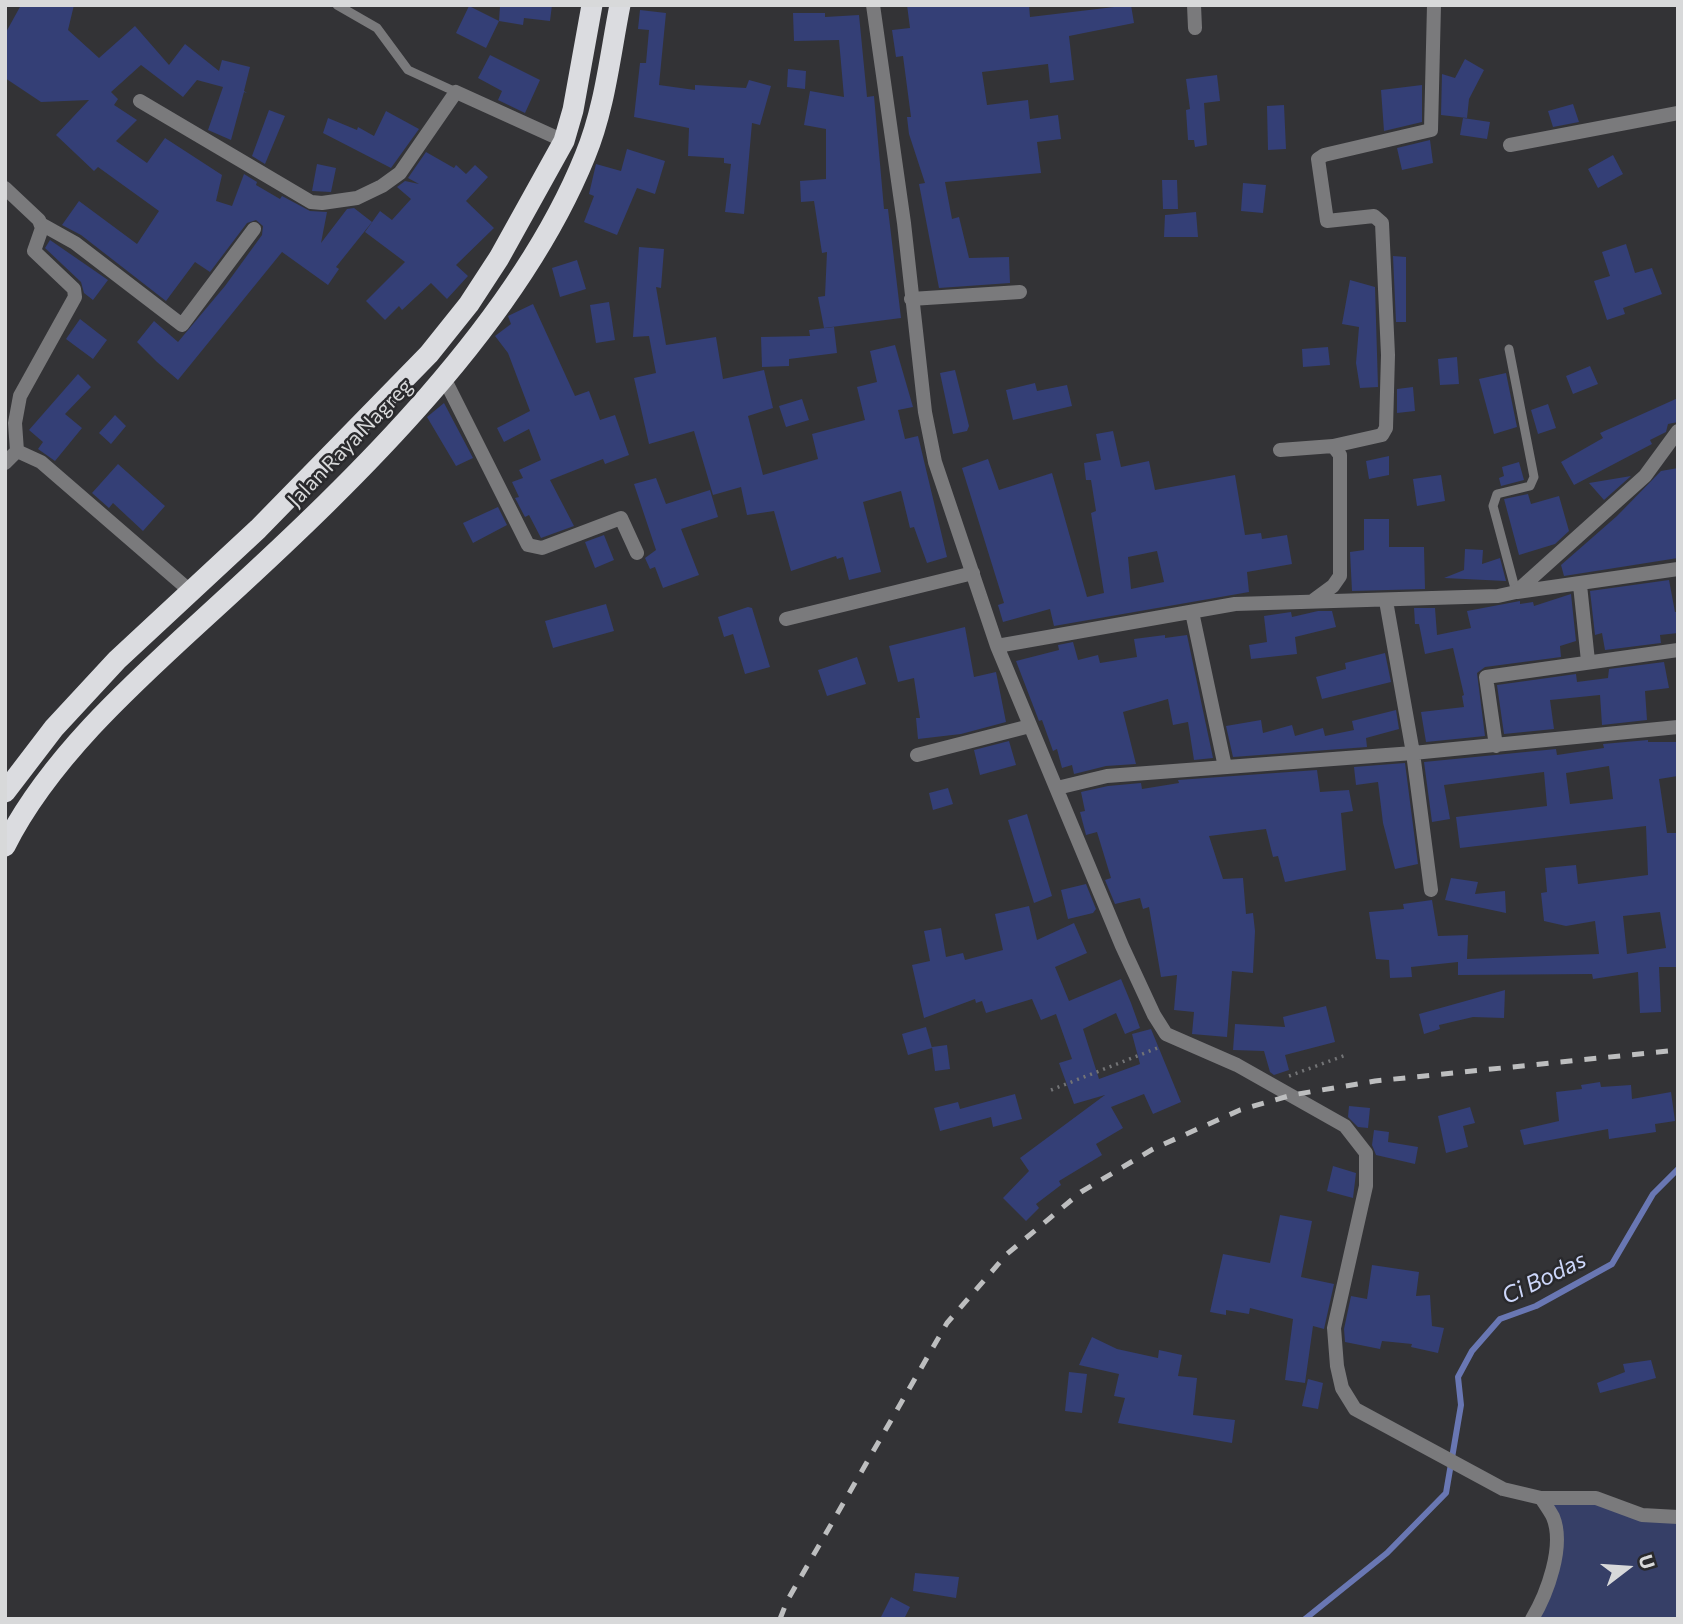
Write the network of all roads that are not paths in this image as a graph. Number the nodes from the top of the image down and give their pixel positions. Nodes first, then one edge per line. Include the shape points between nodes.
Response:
1 (337, 5) edge
2 (593, 5) edge
3 (620, 5) edge
4 (873, 5) edge
5 (1194, 5) edge
6 (1434, 5) edge
7 (1195, 29) dead end
8 (456, 92) junction
9 (139, 101) dead end
10 (1678, 113) edge
11 (564, 141) junction
12 (1510, 145) dead end
13 (5, 188) edge
14 (41, 224) junction
15 (254, 229) dead end
16 (1020, 292) dead end
17 (911, 299) junction
18 (1509, 349) dead end
19 (444, 379) junction
20 (1678, 431) edge
21 (1333, 446) junction
22 (1280, 450) dead end
23 (17, 451) junction
24 (5, 463) edge
25 (637, 553) dead end
26 (1678, 569) edge
27 (973, 573) junction
28 (1580, 585) junction
29 (189, 590) junction
30 (1516, 592) junction
31 (1314, 600) junction
32 (1386, 601) junction
33 (1192, 612) junction
34 (786, 619) dead end
35 (997, 646) junction
36 (1678, 650) edge
37 (1588, 661) junction
38 (1030, 726) junction
39 (1678, 727) edge
40 (1496, 746) junction
41 (1413, 753) junction
42 (918, 755) dead end
43 (1225, 767) junction
44 (1056, 788) junction
45 (5, 792) edge
46 (5, 846) edge
47 (1431, 890) dead end
48 (1541, 1498) junction
49 (1678, 1517) edge
50 (1532, 1619) edge

1 - 8 lane via 377,28 408,70
2 - 11 highway, Jalan Raya Nagreg
3 - 19 highway, Jalan Raya Nagreg via 599,115 567,198 517,279
4 - 17 street
5 - 7 street
6 - 21 street via 1431,130 1318,159 1327,221 1378,216 1382,236 1386,428 1382,435
8 - 9 street via 400,173 356,198 322,203 311,202
8 - 11 street
10 - 12 street
11 - 29 highway, Jalan Raya Nagreg via 499,258 429,354 258,529
13 - 14 street
14 - 15 street via 83,249 182,325
14 - 23 street via 34,251 74,289 75,297 20,396 15,423
16 - 17 street
17 - 27 street via 920,386 933,449
18 - 30 lane via 1534,477 1530,486 1497,494 1493,506
19 - 25 street via 527,545 542,548 621,518
19 - 46 highway, Jalan Raya Nagreg via 276,552 167,652 78,744
20 - 30 street via 1645,476
21 - 22 street
21 - 31 street via 1340,455 1340,576
23 - 24 street
23 - 29 street via 41,462
26 - 28 street
27 - 34 street
27 - 35 street
28 - 30 street
28 - 37 street
29 - 45 highway, Jalan Raya Nagreg via 54,727
30 - 32 street
31 - 32 street
31 - 33 street via 1235,604
32 - 41 street
33 - 35 street
33 - 43 street
35 - 38 street
36 - 37 street
37 - 40 street via 1486,677
38 - 42 street
38 - 44 street
39 - 40 street
40 - 41 street
41 - 43 street
41 - 47 street
43 - 44 street via 1107,776
44 - 48 street via 1154,1016 1167,1034 1237,1065 1345,1126 1366,1153 1366,1185 1334,1328 1342,1388 1354,1409 1503,1489
48 - 49 street via 1596,1498 1642,1515
48 - 50 street via 1553,1517 1557,1536 1540,1606

